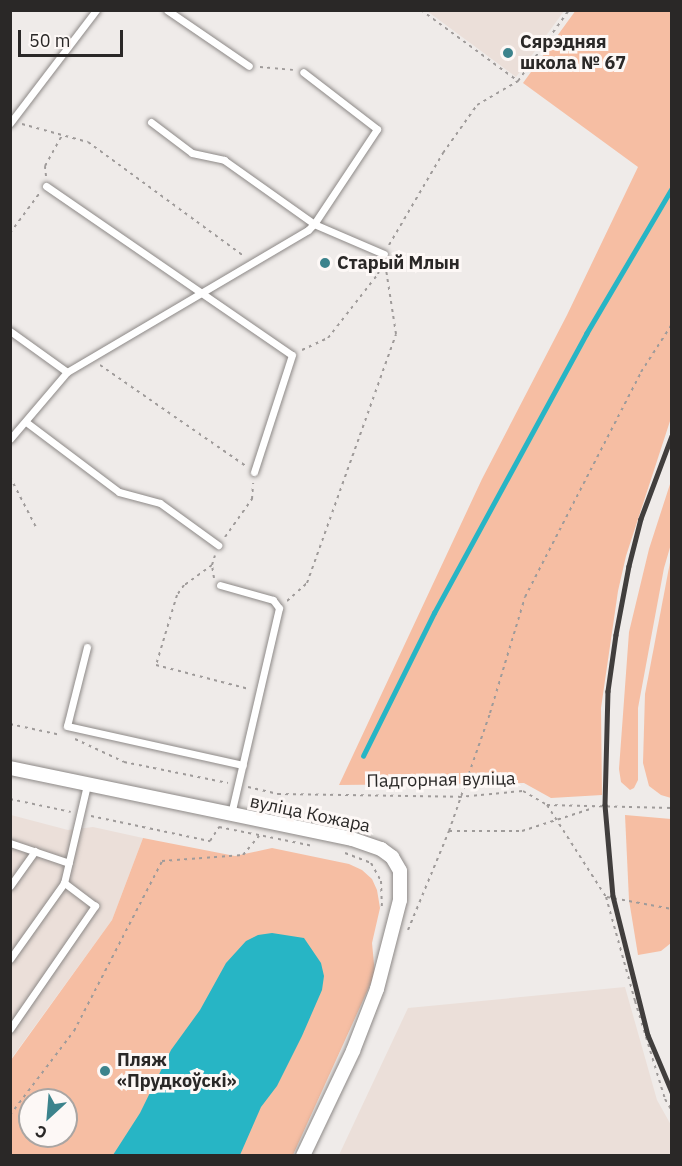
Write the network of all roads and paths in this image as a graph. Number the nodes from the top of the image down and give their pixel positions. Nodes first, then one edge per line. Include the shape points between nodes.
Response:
1 (96, 10) edge
2 (167, 10) edge
3 (422, 10) edge
4 (569, 10) edge
5 (249, 66) joint
6 (301, 71) joint
7 (518, 81) junction
8 (12, 122) edge
9 (151, 122) dead end
10 (46, 186) dead end
11 (314, 224) junction
12 (384, 254) junction
13 (254, 262) junction
14 (201, 294) junction
15 (672, 324) edge
16 (10, 331) edge
17 (292, 355) junction
18 (90, 358) junction
19 (67, 372) junction
20 (26, 422) junction
21 (10, 440) edge
22 (254, 472) junction
23 (10, 477) edge
24 (38, 529) dead end
25 (218, 545) junction
26 (212, 566) junction
27 (220, 585) joint
28 (279, 608) junction
29 (87, 647) dead end
30 (260, 692) junction
31 (10, 724) edge
32 (243, 765) junction
33 (10, 768) edge
34 (87, 785) junction
35 (239, 785) junction
36 (459, 797) junction
37 (10, 799) edge
38 (548, 805) junction
39 (596, 808) junction
40 (672, 808) edge
41 (80, 814) junction
42 (231, 815) junction
43 (556, 819) junction
44 (263, 822) junction
45 (449, 831) dead end
46 (259, 836) junction
47 (10, 843) edge
48 (322, 848) dead end
49 (35, 851) junction
50 (344, 853) dead end
51 (69, 863) junction
52 (64, 883) junction
53 (10, 886) edge
54 (606, 897) junction
55 (672, 909) edge
56 (382, 911) dead end
57 (10, 959) edge
58 (10, 1029) edge
59 (672, 1111) edge
60 (10, 1115) edge
61 (303, 1155) edge

1 - 8 lane
2 - 5 lane
3 - 7 path
4 - 7 path
5 - 6 path
6 - 11 lane via 376,129
7 - 12 path via 477,105 443,153
8 - 13 path via 88,142
9 - 11 lane via 192,153 224,160
10 - 14 lane
11 - 12 lane
11 - 13 lane
12 - 17 path via 378,274 328,338
12 - 28 path via 396,334 307,583
13 - 14 lane
14 - 17 lane
14 - 18 lane
15 - 36 path via 641,372 525,597 490,713
16 - 19 lane
17 - 22 lane
18 - 19 lane
18 - 22 path
19 - 20 lane
20 - 21 lane
20 - 25 lane via 119,492 160,503
22 - 25 path via 252,499
23 - 24 path
25 - 26 path
26 - 27 path via 213,577
26 - 30 path via 184,585 177,595 156,665
27 - 28 lane via 273,600
28 - 30 lane
29 - 32 lane via 67,726
30 - 32 lane
31 - 35 path, Падгорная вуліца via 67,736 124,762
32 - 35 lane
33 - 34 street, вуліца Кожара
34 - 41 lane
34 - 42 street, вуліца Кожара
35 - 36 path, Падгорная вуліца via 278,794
35 - 42 lane
36 - 38 path, Падгорная вуліца via 523,791
37 - 41 path
38 - 39 path, Падгорная вуліца
38 - 43 path
39 - 40 path, Падгорная вуліца
39 - 43 path
41 - 46 path via 210,841 219,827
41 - 51 lane
42 - 44 street, вуліца Кожара
43 - 45 path via 522,831
43 - 54 path
44 - 46 path
44 - 61 street, вуліца Кожара via 366,843 392,856 400,871 400,900 377,989 353,1051
46 - 48 path
46 - 60 path via 243,855 162,861 75,1031
47 - 49 lane
49 - 51 lane
49 - 53 lane
50 - 56 path via 371,863 381,881
51 - 52 lane
52 - 57 lane
52 - 58 lane via 95,906
54 - 55 path
54 - 59 path via 641,1022

